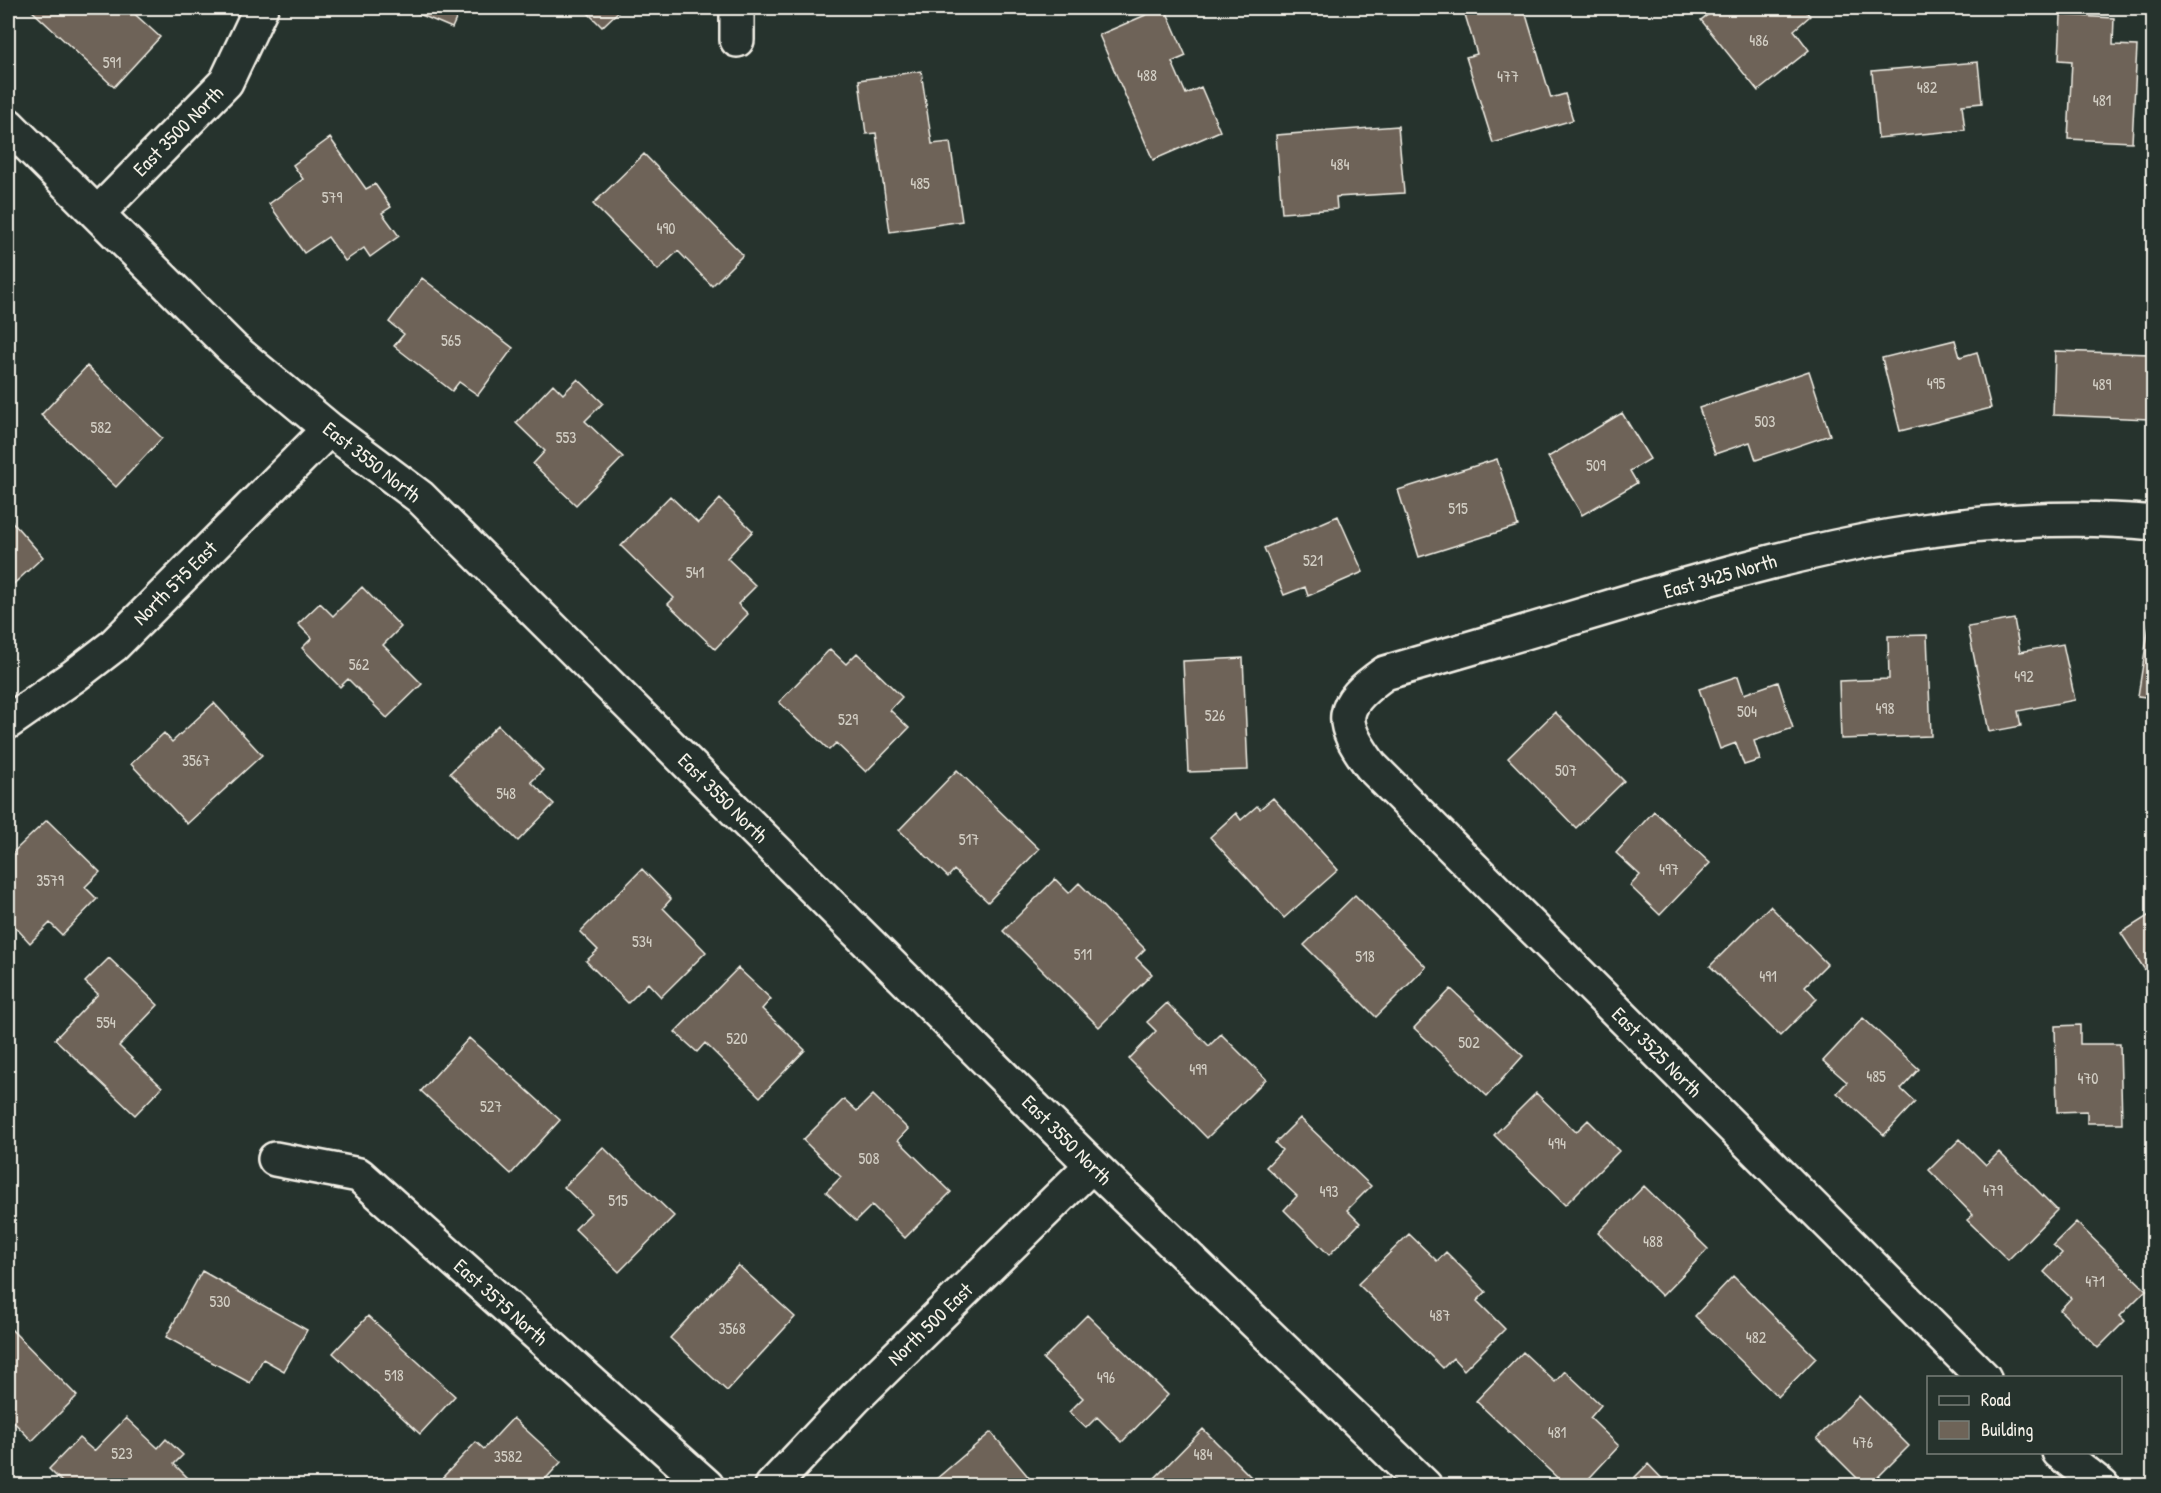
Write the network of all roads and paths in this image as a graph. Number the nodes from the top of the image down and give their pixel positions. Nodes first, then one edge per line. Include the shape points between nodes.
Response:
1 (261, 8) edge
2 (737, 8) edge
3 (737, 40) dead end
4 (8, 125) edge
5 (98, 213) junction
6 (329, 429) junction
7 (2154, 523) edge
8 (1347, 715) joint
9 (8, 722) edge
10 (275, 1159) dead end
11 (1092, 1165) junction
12 (1983, 1376) edge
13 (2062, 1454) edge
14 (707, 1485) edge
15 (772, 1485) edge
16 (1425, 1485) edge
17 (2102, 1485) edge

1 - 5 street, East 3500 North via 226,82
2 - 3 street
4 - 5 street, East 3550 North
5 - 6 street, East 3550 North via 233,348
6 - 9 street, North 575 East via 113,646
6 - 11 street, East 3550 North via 420,497
7 - 8 street, East 3425 North via 2034,520 1853,541 1765,562 1385,673 1358,692
8 - 12 street, East 3525 North via 1352,740 1371,766
10 - 14 street, East 3575 North via 359,1175
11 - 15 street, North 500 East
11 - 16 street, East 3550 North
13 - 17 street

